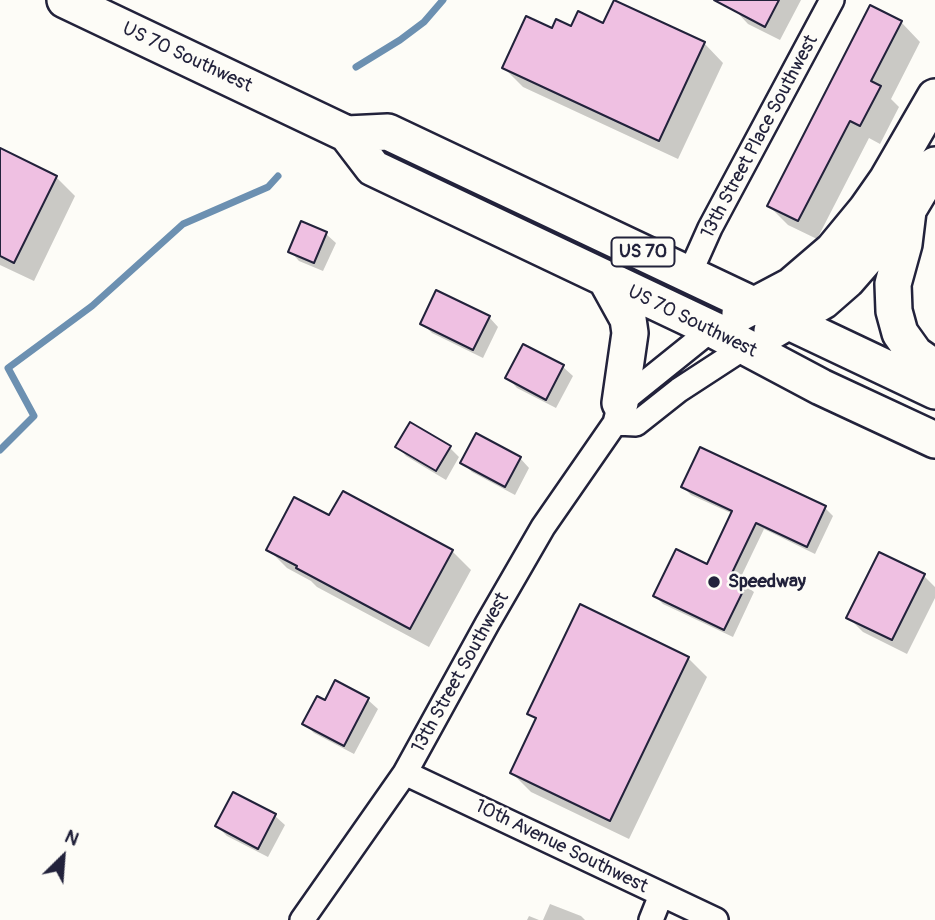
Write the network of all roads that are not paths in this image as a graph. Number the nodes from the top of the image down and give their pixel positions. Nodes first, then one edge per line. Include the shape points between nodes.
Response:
1 (65, 0) edge
2 (832, 0) edge
3 (935, 97) edge
4 (347, 134) junction
5 (935, 165) edge
6 (908, 210) junction
7 (689, 275) junction
8 (607, 281) junction
9 (754, 305) junction
10 (786, 322) junction
11 (712, 329) junction
12 (744, 346) junction
13 (935, 368) edge
14 (935, 391) edge
15 (617, 413) junction
16 (935, 440) edge
17 (405, 773) junction
18 (661, 895) junction
19 (302, 920) edge
20 (651, 920) edge
21 (716, 920) edge

1 - 4 main road, US 70 Southwest / US 70
2 - 7 street, 13th Street Place Southwest
3 - 9 main road, 13th Street Southwest via 887,180 833,250 791,286
4 - 7 main road, US 70 Southwest / US 70 via 388,132
4 - 8 main road, US 70 Southwest / US 70 via 373,167
5 - 6 main road
6 - 10 main road via 848,280
6 - 13 main road via 894,280 894,311 900,332 915,354
7 - 9 main road, US 70 Southwest / US 70
8 - 11 main road, US 70 Southwest / US 70
8 - 15 main road via 628,318 630,333
9 - 10 main road, US 70 Southwest / US 70
9 - 11 main road, 13th Street Southwest
10 - 12 main road
10 - 14 main road, US 70 Southwest / US 70
11 - 12 main road, US 70 Southwest / US 70
11 - 15 street, 13th Street Southwest
12 - 15 street via 636,424
12 - 16 main road, US 70 Southwest / US 70
15 - 17 street, 13th Street Southwest via 543,527
17 - 18 street, 10th Avenue Southwest
17 - 19 street, 13th Street Southwest
18 - 20 street
18 - 21 street, 10th Avenue Southwest

